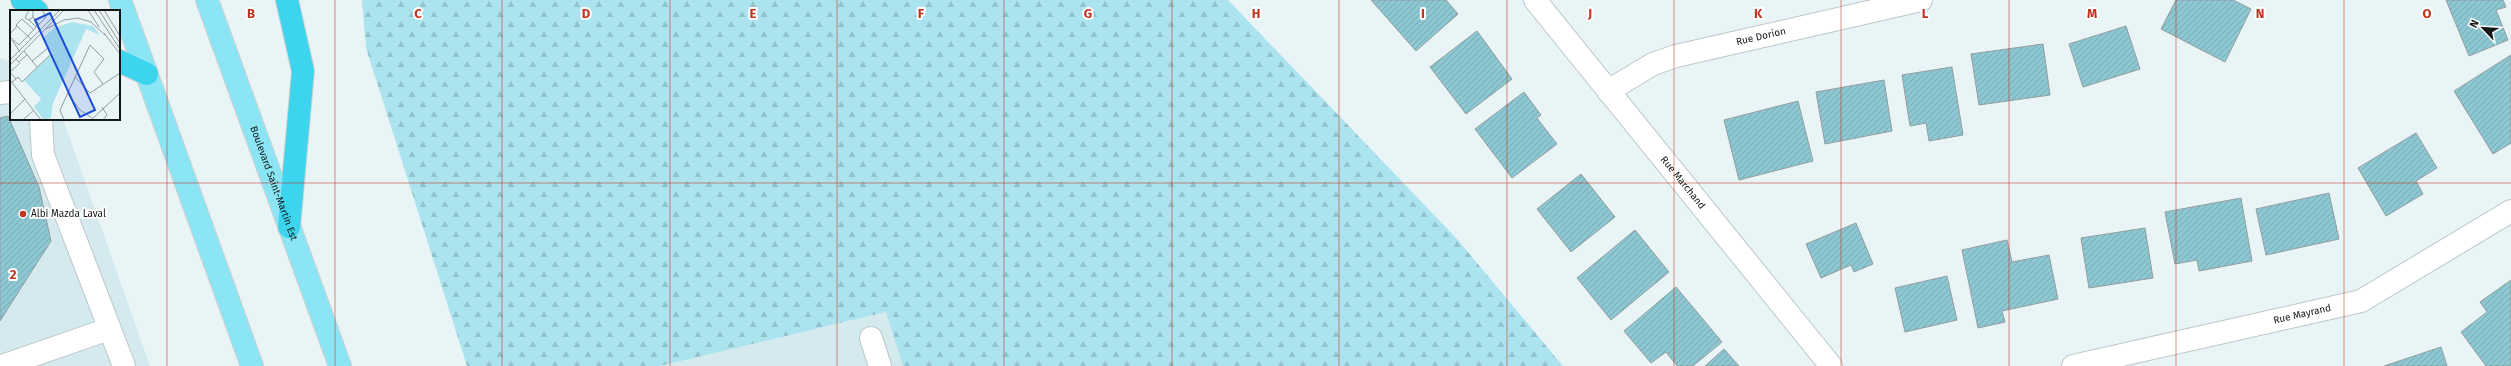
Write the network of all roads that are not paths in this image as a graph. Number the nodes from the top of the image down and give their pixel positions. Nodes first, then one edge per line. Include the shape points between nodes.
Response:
1 (22, 0) edge
2 (120, 0) edge
3 (206, 0) edge
4 (287, 0) edge
5 (1535, 0) edge
6 (1921, 0) edge
7 (36, 10) edge
8 (120, 61) edge
9 (147, 74) junction
10 (1608, 91) junction
11 (10, 92) edge
12 (0, 93) edge
13 (41, 120) edge
14 (2511, 211) edge
15 (289, 227) junction
16 (110, 329) junction
17 (871, 338) dead end
18 (2, 366) edge
19 (124, 366) edge
20 (252, 366) edge
21 (340, 366) edge
22 (880, 366) edge
23 (1831, 366) edge
24 (2073, 366) edge

1 - 7 highway
2 - 9 main road
3 - 15 main road, Boulevard Saint-Martin Est
4 - 15 highway via 303,70
5 - 10 street, Rue Marchand
6 - 10 street, Rue Dorion via 1676,56 1653,64
8 - 9 highway
9 - 20 main road
10 - 23 street, Rue Marchand
11 - 12 street
13 - 16 street via 43,156
14 - 24 street, Rue Mayrand via 2361,301
15 - 21 main road, Boulevard Saint-Martin Est
16 - 18 street
16 - 19 street
17 - 22 street

